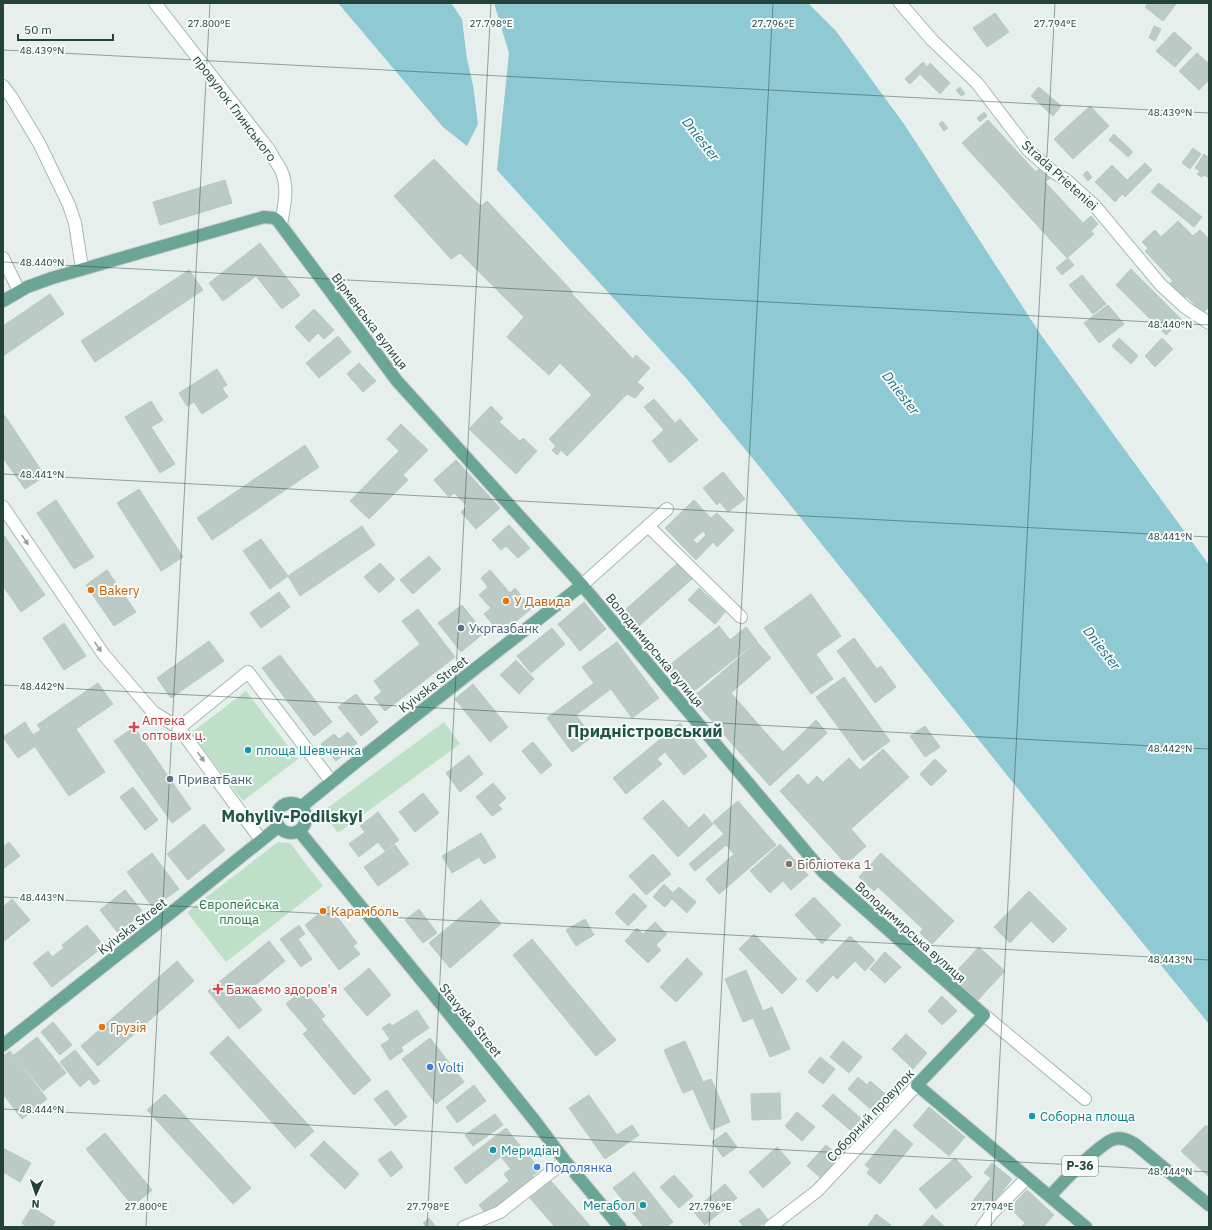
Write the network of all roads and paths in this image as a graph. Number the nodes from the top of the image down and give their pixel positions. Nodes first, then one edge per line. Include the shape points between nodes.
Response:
1 (155, 3) edge
2 (900, 3) edge
3 (3, 86) edge
4 (281, 224) junction
5 (3, 258) edge
6 (82, 268) junction
7 (9, 296) edge
8 (1209, 323) edge
9 (3, 507) edge
10 (667, 509) dead end
11 (648, 526) junction
12 (582, 585) junction
13 (741, 617) dead end
14 (179, 728) junction
15 (331, 781) junction
16 (301, 807) junction
17 (278, 827) junction
18 (299, 831) junction
19 (261, 840) junction
20 (984, 1015) junction
21 (3, 1045) edge
22 (917, 1085) junction
23 (1085, 1099) dead end
24 (564, 1161) junction
25 (1028, 1178) junction
26 (1050, 1196) junction
27 (1209, 1205) edge
28 (479, 1224) edge
29 (464, 1227) edge
30 (620, 1227) edge
31 (770, 1227) edge
32 (982, 1227) edge
33 (1086, 1227) edge

1 - 4 street, провулок Глинського via 270,151 282,172 285,199
2 - 8 street, Strada Prieteniei via 932,40 977,83 1029,150 1095,206 1160,284 1186,308
3 - 6 street via 39,143 69,205 75,223
4 - 6 main road via 274,218 264,217
4 - 12 main road, Вірменська вулиця via 397,381
5 - 7 street
6 - 7 main road via 37,283
9 -> 14 street via 104,655 153,712
10 - 11 street
11 - 12 street
11 - 13 street
12 - 15 main road, Kyivska Street
12 - 20 main road, Володимирська вулиця via 823,872
14 - 15 street via 248,672
14 -> 19 street
15 - 16 main road, Kyivska Street
16 - 17 main road via 293,802 283,804 275,818
16 - 18 main road via 306,821
17 - 18 main road via 286,833
17 - 19 main road, Kyivska Street
18 - 24 main road, Stavyska Street via 525,1109
19 - 21 main road, Kyivska Street
20 - 22 main road, Соборний провулок
20 - 23 street, Володимирська вулиця
22 - 25 main road
22 - 31 street, Соборний провулок via 817,1191
24 - 28 street via 500,1212
24 - 30 main road, Stavyska Street
25 - 26 main road
25 - 32 street via 992,1213
26 - 27 main road, Р-36 via 1102,1146 1123,1138 1134,1144
26 - 33 main road
28 - 29 street

